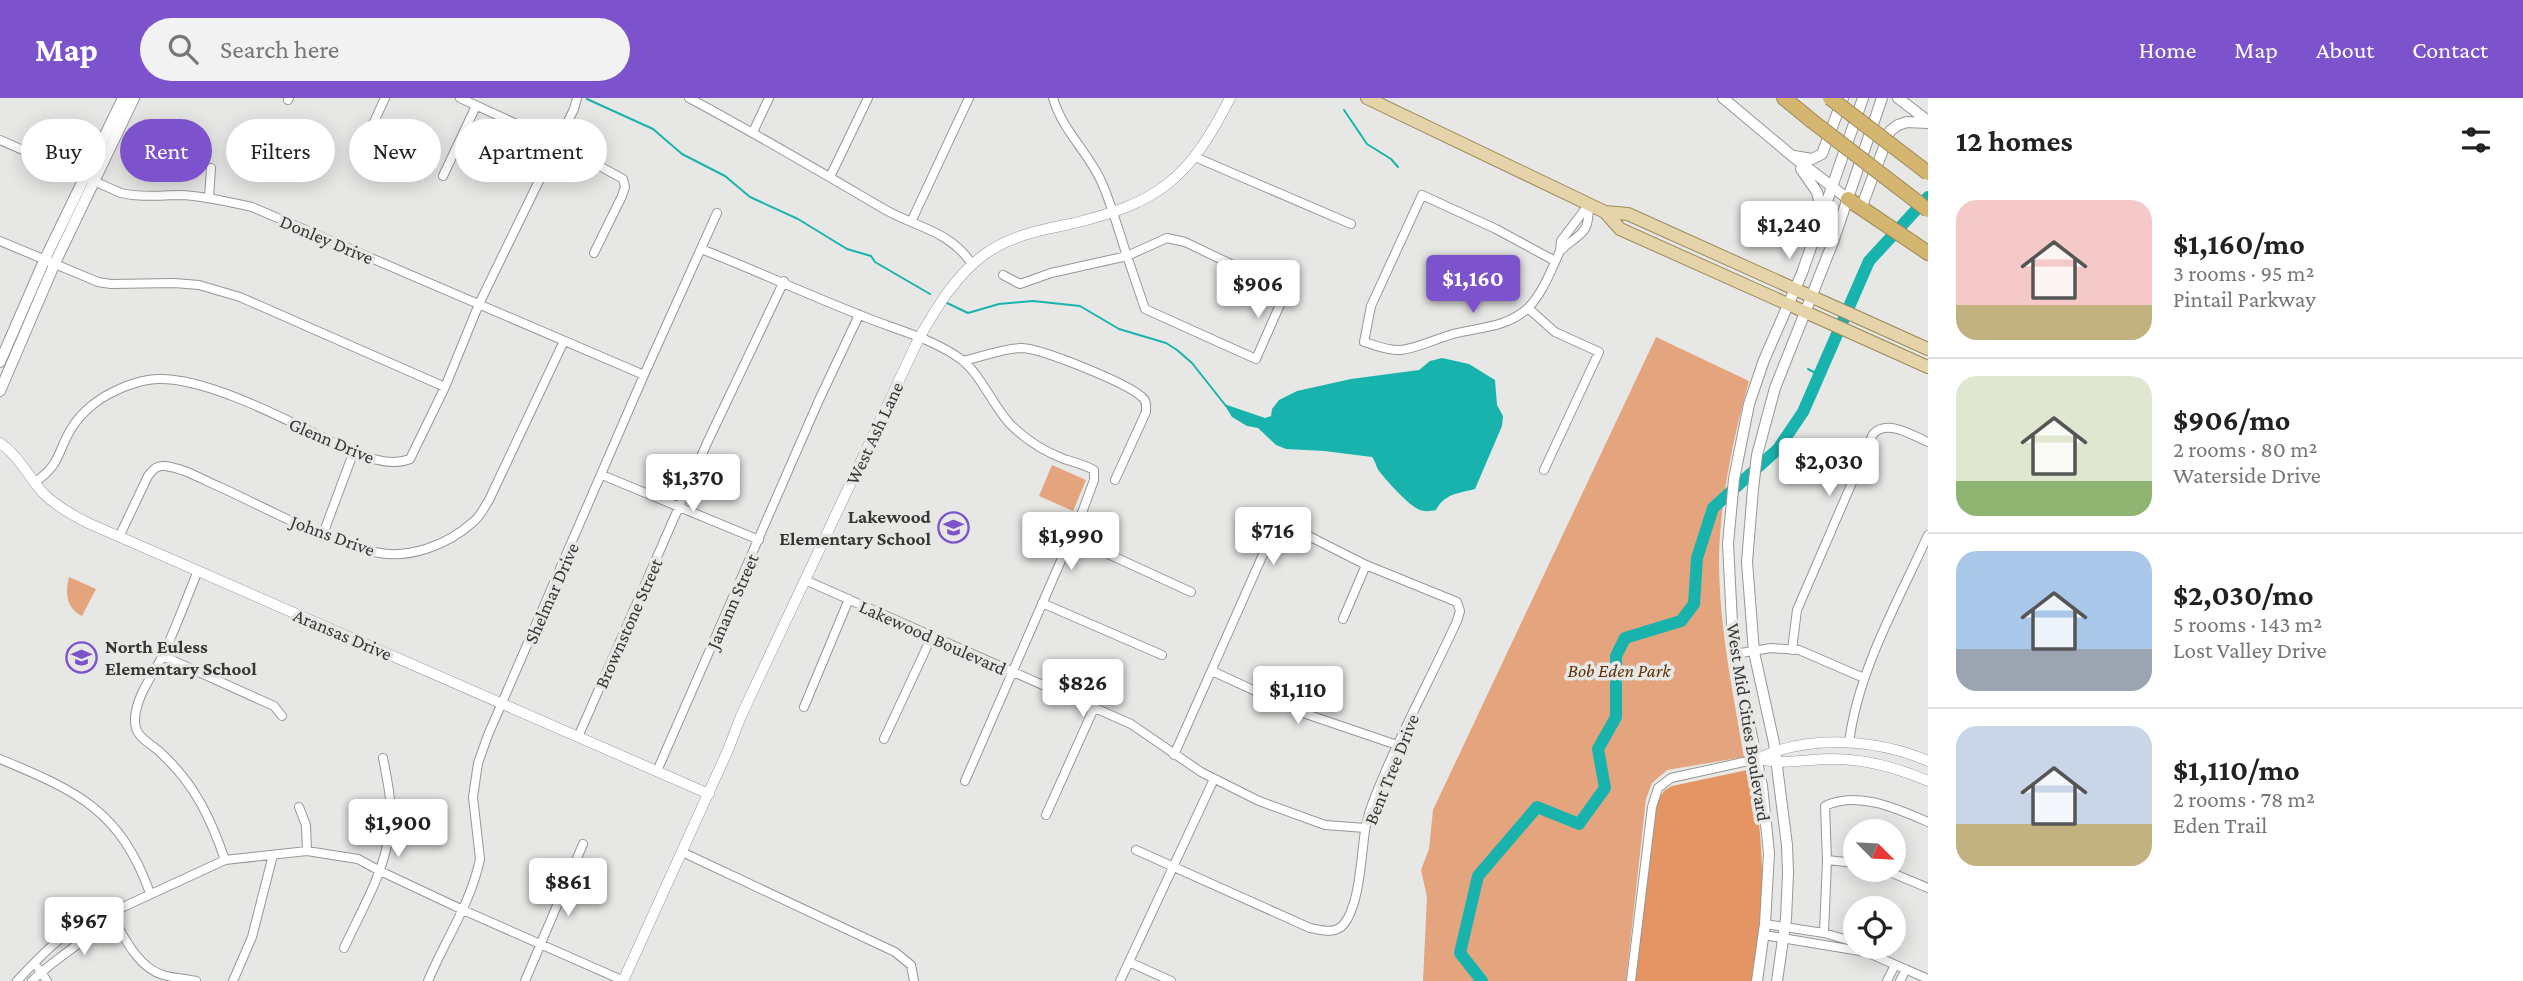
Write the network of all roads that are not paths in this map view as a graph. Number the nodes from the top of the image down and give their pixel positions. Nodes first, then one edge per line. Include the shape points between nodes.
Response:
1 (130, 98) edge
2 (385, 98) edge
3 (460, 98) edge
4 (577, 98) edge
5 (689, 98) edge
6 (769, 98) edge
7 (868, 98) edge
8 (969, 98) edge
9 (1053, 98) edge
10 (1230, 98) edge
11 (1367, 98) edge
12 (1723, 98) edge
13 (1784, 98) edge
14 (1830, 98) edge
15 (1843, 98) edge
16 (1863, 98) edge
17 (1882, 98) edge
18 (1898, 98) edge
19 (476, 106) junction
20 (375, 119) edge
21 (505, 119) edge
22 (568, 119) edge
23 (1928, 122) edge
24 (753, 132) junction
25 (0, 141) edge
26 (106, 147) edge
27 (21, 150) edge
28 (1791, 155) junction
29 (1195, 158) junction
30 (607, 170) edge
31 (1928, 173) edge
32 (443, 176) dead end
33 (830, 177) junction
34 (89, 182) edge
35 (96, 182) edge
36 (210, 182) edge
37 (539, 182) edge
38 (1832, 186) junction
39 (209, 198) junction
40 (1848, 199) junction
41 (1589, 204) junction
42 (1928, 209) edge
43 (1605, 212) junction
44 (718, 213) dead end
45 (1112, 214) junction
46 (1822, 214) junction
47 (1869, 215) junction
48 (911, 222) junction
49 (1351, 225) dead end
50 (1569, 229) junction
51 (1577, 238) junction
52 (0, 241) edge
53 (701, 249) junction
54 (1560, 251) junction
55 (1924, 251) edge
56 (594, 253) dead end
57 (1127, 256) junction
58 (1555, 261) junction
59 (49, 263) junction
60 (972, 264) junction
61 (1003, 275) dead end
62 (784, 281) junction
63 (1795, 289) junction
64 (1810, 297) junction
65 (479, 304) junction
66 (1788, 304) junction
67 (1528, 308) junction
68 (1804, 311) junction
69 (859, 315) junction
70 (919, 338) junction
71 (564, 341) junction
72 (9, 343) edge
73 (1928, 349) edge
74 (963, 361) junction
75 (0, 362) edge
76 (1928, 367) edge
77 (644, 375) junction
78 (445, 387) junction
79 (0, 391) edge
80 (1752, 396) junction
81 (1771, 403) junction
82 (1928, 442) edge
83 (0, 443) edge
84 (354, 451) junction
85 (1544, 470) dead end
86 (603, 475) junction
87 (1115, 480) dead end
88 (35, 482) junction
89 (680, 508) junction
90 (323, 534) junction
91 (1928, 535) edge
92 (119, 537) junction
93 (1071, 537) junction
94 (759, 540) junction
95 (1367, 565) junction
96 (198, 571) junction
97 (805, 580) junction
98 (1191, 592) dead end
99 (849, 600) junction
100 (1041, 603) junction
101 (1343, 619) dead end
102 (932, 636) junction
103 (1792, 650) junction
104 (1754, 652) junction
105 (1735, 654) junction
106 (1162, 655) dead end
107 (163, 656) junction
108 (1011, 671) junction
109 (1212, 671) junction
110 (1864, 678) junction
111 (502, 703) junction
112 (804, 707) dead end
113 (1094, 708) junction
114 (282, 716) dead end
115 (578, 737) junction
116 (884, 739) dead end
117 (1849, 743) junction
118 (1397, 745) junction
119 (1775, 750) junction
120 (1174, 755) junction
121 (383, 758) dead end
122 (0, 759) edge
123 (1757, 759) junction
124 (1928, 761) edge
125 (1777, 763) junction
126 (657, 771) junction
127 (1214, 779) junction
128 (965, 781) dead end
129 (1928, 781) edge
130 (709, 794) junction
131 (299, 807) dead end
132 (1046, 815) dead end
133 (1928, 822) edge
134 (1365, 828) junction
135 (583, 845) dead end
136 (1136, 850) dead end
137 (307, 851) junction
138 (682, 852) junction
139 (273, 855) junction
140 (225, 860) junction
141 (1827, 860) junction
142 (1843, 862) edge
143 (1173, 867) junction
144 (380, 872) junction
145 (1906, 879) edge
146 (1928, 888) edge
147 (150, 893) junction
148 (463, 910) junction
149 (110, 913) junction
150 (1765, 929) junction
151 (1784, 932) junction
152 (1824, 933) junction
153 (1843, 939) edge
154 (541, 944) junction
155 (1843, 945) edge
156 (344, 947) dead end
157 (1882, 959) edge
158 (1129, 962) junction
159 (34, 963) junction
160 (1895, 965) junction
161 (1906, 969) junction
162 (41, 972) junction
163 (1928, 979) edge
164 (17, 981) edge
165 (32, 981) edge
166 (47, 981) edge
167 (196, 981) edge
168 (233, 981) edge
169 (428, 981) edge
170 (525, 981) edge
171 (623, 981) edge
172 (915, 981) edge
173 (1120, 981) edge
174 (1171, 981) edge
175 (1631, 981) edge
176 (1756, 981) edge
177 (1777, 981) edge
178 (1887, 981) edge
179 (1900, 981) edge

1 - 26 main road
2 - 20 street
3 - 19 street
4 - 22 street, Glenn Drive
5 - 24 street
6 - 24 street
7 - 33 street
8 - 48 street
9 - 45 street via 1062,121 1102,183
10 - 29 street, West Ash Lane
11 - 41 main road
12 - 28 main road
13 - 42 highway, bridge
14 - 31 highway, bridge
15 - 28 main road via 1822,154 1812,159
16 - 38 main road, West Mid Cities Boulevard
17 - 40 main road, West Mid Cities Boulevard
18 - 23 main road
19 - 21 street
19 - 32 street
23 - 47 main road via 1898,125 1887,135 1863,203
24 - 33 street
25 - 27 street, Donley Drive
28 - 38 main road
28 - 46 main road via 1813,184
29 - 45 street, West Ash Lane via 1153,195
29 - 49 street
30 - 56 street via 623,179 625,187
33 - 48 street
34 - 59 main road
35 - 39 street, Donley Drive via 134,196
36 - 39 street
37 - 65 street, Glenn Drive
38 - 40 main road
38 - 46 main road, West Mid Cities Boulevard
39 - 65 street, Donley Drive via 260,210
40 - 47 highway
40 - 64 main road, West Mid Cities Boulevard
41 - 43 main road
41 - 50 street
41 - 51 street via 1589,222
43 - 63 main road via 1628,214
43 - 66 main road via 1620,229
44 - 53 street, Shelmar Drive
45 - 57 street
45 - 60 street, West Ash Lane via 1032,232 1003,243
46 - 63 main road, West Mid Cities Boulevard
47 - 55 highway
48 - 60 street via 954,242
50 - 51 street
50 - 54 street via 1559,244
51 - 54 street
52 - 59 street
53 - 62 street
53 - 77 street, Shelmar Drive
54 - 58 street
57 - 57 street via 1145,309 1256,359 1285,290 1185,242 1167,238
57 - 61 street via 1020,284
58 - 67 street
58 - 67 street via 1422,195 1371,306 1364,342 1389,349 1409,348 1496,326
59 - 72 main road
59 - 78 street via 111,284 199,285 240,297
60 - 70 street, West Ash Lane via 941,300
62 - 69 street
62 - 89 street, Brownstone Street
63 - 64 main road
63 - 66 main road, West Mid Cities Boulevard
64 - 68 main road, West Mid Cities Boulevard
64 - 73 main road
65 - 71 street, Donley Drive
65 - 78 street, Glenn Drive
66 - 68 main road
66 - 80 main road, West Mid Cities Boulevard
67 - 85 street via 1555,332 1599,352
68 - 76 main road
68 - 81 main road, West Mid Cities Boulevard
69 - 70 street
69 - 94 street, Janann Street
70 - 74 street
70 - 97 street, West Ash Lane
71 - 77 street, Donley Drive
71 - 90 street, Johns Drive via 476,521 447,541 392,554
72 - 75 main road
72 - 79 main road
74 - 87 street via 1032,349 1141,396 1146,412
74 - 93 street via 994,405 1030,442 1094,470
77 - 86 street, Shelmar Drive
78 - 84 street, Glenn Drive via 410,459 387,463
80 - 81 main road
80 - 105 main road, West Mid Cities Boulevard via 1734,479 1728,544
81 - 104 main road, West Mid Cities Boulevard via 1757,455 1747,562
82 - 103 street via 1888,426 1873,434 1797,610
83 - 88 street, Aransas Drive
84 - 88 street, Glenn Drive via 209,388 157,379 118,389 86,410 72,427 56,464
84 - 90 street
86 - 89 street
86 - 111 street, Shelmar Drive
88 - 92 street, Aransas Drive via 65,510
89 - 94 street
89 - 115 street, Brownstone Street
90 - 92 street, Johns Drive via 186,472 161,466 148,476
91 - 110 street
92 - 96 street, Aransas Drive
93 - 98 street
93 - 100 street
94 - 126 street, Janann Street
95 - 101 street
95 - 109 street via 1283,522 1276,525
95 - 118 street, Bent Tree Drive via 1457,602 1460,611
96 - 107 street
96 - 111 street, Aransas Drive
97 - 99 street, Lakewood Boulevard
97 - 130 street, West Ash Lane
99 - 102 street, Lakewood Boulevard
99 - 112 street
100 - 106 street
100 - 108 street
102 - 108 street, Lakewood Boulevard
102 - 116 street
103 - 104 street
103 - 110 street
104 - 105 street
104 - 119 main road, West Mid Cities Boulevard
105 - 123 main road, West Mid Cities Boulevard
107 - 114 street via 274,706
107 - 140 street via 140,698 135,719 138,733 191,785 211,820
108 - 113 street, Lakewood Boulevard
108 - 128 street
109 - 118 street via 1303,713
109 - 120 street
110 - 117 street
111 - 115 street, Aransas Drive
111 - 148 street, Shelmar Drive via 474,783 480,859
113 - 120 street, Lakewood Boulevard via 1131,724
113 - 132 street
115 - 126 street, Aransas Drive
117 - 119 street
117 - 124 street
118 - 134 street, Bent Tree Drive
119 - 123 street
119 - 125 main road, West Mid Cities Boulevard
120 - 127 street, Lakewood Boulevard
121 - 144 street via 390,834
122 - 147 street via 64,786 99,811 130,848
123 - 125 street
123 - 150 main road, West Mid Cities Boulevard via 1769,853
123 - 175 street via 1671,778 1658,789
125 - 129 street via 1834,759 1876,763
125 - 151 main road, West Mid Cities Boulevard via 1788,873
126 - 130 street, Aransas Drive
127 - 134 street, Lakewood Boulevard via 1297,816 1325,825
127 - 143 street
130 - 138 street, West Ash Lane
131 - 137 street via 306,825
133 - 141 street via 1892,807 1852,799 1835,801 1825,806
134 - 143 street, Bent Tree Drive via 1354,897 1345,923 1329,932 1310,928
135 - 154 street
136 - 143 street
137 - 139 street
137 - 144 street via 358,859
138 - 171 street, West Ash Lane
138 - 172 street via 895,952 911,965
139 - 140 street
139 - 168 street via 253,937
140 - 147 street
141 - 142 street
141 - 152 street
143 - 158 street
144 - 148 street
144 - 156 street
145 - 146 street
147 - 149 street
148 - 154 street
148 - 169 street, Shelmar Drive
149 - 159 street via 85,921
149 - 162 street via 100,927
149 - 167 street via 146,964 162,975
150 - 151 street
150 - 176 main road, West Mid Cities Boulevard
151 - 152 street
151 - 155 street
151 - 177 main road, West Mid Cities Boulevard
152 - 153 street
154 - 170 street
154 - 171 street
157 - 160 street
158 - 173 street
158 - 174 street
159 - 162 street
159 - 164 street
160 - 161 street
160 - 178 street
161 - 163 street
161 - 179 street
162 - 165 street
162 - 166 street

